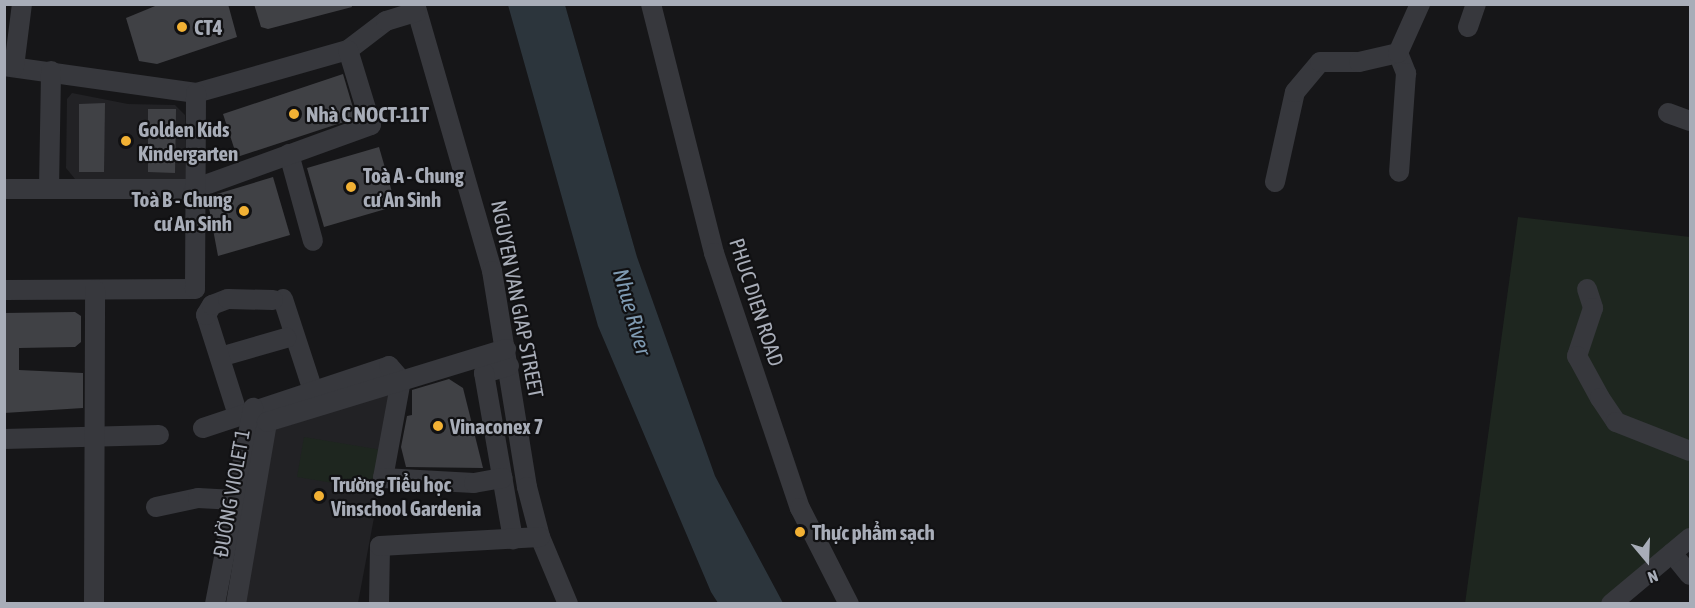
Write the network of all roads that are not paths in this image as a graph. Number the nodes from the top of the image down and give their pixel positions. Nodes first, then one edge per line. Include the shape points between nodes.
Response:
1 (22, 4) edge
2 (651, 4) edge
3 (1420, 4) edge
4 (1473, 5) edge
5 (415, 8) edge
6 (384, 13) edge
7 (1468, 27) dead end
8 (348, 50) junction
9 (1398, 53) junction
10 (9, 66) edge
11 (51, 71) junction
12 (196, 93) junction
13 (1668, 113) dead end
14 (1690, 121) edge
15 (289, 154) junction
16 (1398, 172) dead end
17 (1275, 182) dead end
18 (49, 188) junction
19 (4, 189) edge
20 (194, 189) junction
21 (313, 241) dead end
22 (1587, 289) dead end
23 (4, 290) edge
24 (95, 290) junction
25 (286, 338) dead end
26 (220, 357) junction
27 (507, 357) junction
28 (480, 365) junction
29 (401, 380) junction
30 (314, 391) junction
31 (245, 410) junction
32 (202, 428) dead end
33 (159, 435) dead end
34 (4, 439) edge
35 (95, 439) junction
36 (1690, 451) edge
37 (502, 478) junction
38 (235, 500) junction
39 (156, 507) dead end
40 (540, 537) junction
41 (1690, 538) edge
42 (513, 539) junction
43 (1672, 553) junction
44 (1690, 575) edge
45 (94, 603) edge
46 (215, 603) edge
47 (236, 603) edge
48 (379, 603) edge
49 (568, 603) edge
50 (849, 603) edge
51 (1611, 603) edge

1 - 10 street
2 - 50 street, PHUC DIEN ROAD via 714,253 800,508
3 - 9 street
4 - 7 street
5 - 6 street
5 - 27 street, NGUYEN VAN GIAP STREET via 479,219
6 - 8 street
8 - 12 street
8 - 15 street via 371,125
9 - 16 street via 1406,72
9 - 17 street via 1359,62 1320,62 1295,92
10 - 11 street
11 - 12 street
11 - 18 street
12 - 20 street
13 - 14 street
15 - 20 street
15 - 21 street
18 - 19 street
18 - 20 street
20 - 24 street via 195,289
22 - 36 street via 1593,308 1577,356 1600,398 1616,422
23 - 24 street
24 - 35 street
25 - 26 street
26 - 30 street via 208,309 228,299 278,299
26 - 31 street
27 - 28 street
27 - 40 street, NGUYEN VAN GIAP STREET
28 - 29 street
28 - 37 street
29 - 30 street via 389,366
29 - 37 street via 383,478 474,483
29 - 47 street, ĐƯỜNG VIOLET 1 via 267,422
30 - 31 street
31 - 32 street
31 - 38 street
33 - 35 street
34 - 35 street
35 - 45 street
37 - 42 street
38 - 39 street via 198,498
38 - 46 street
40 - 42 street
40 - 49 street, NGUYEN VAN GIAP STREET
41 - 43 street
42 - 48 street via 380,546
43 - 44 street
43 - 51 street

